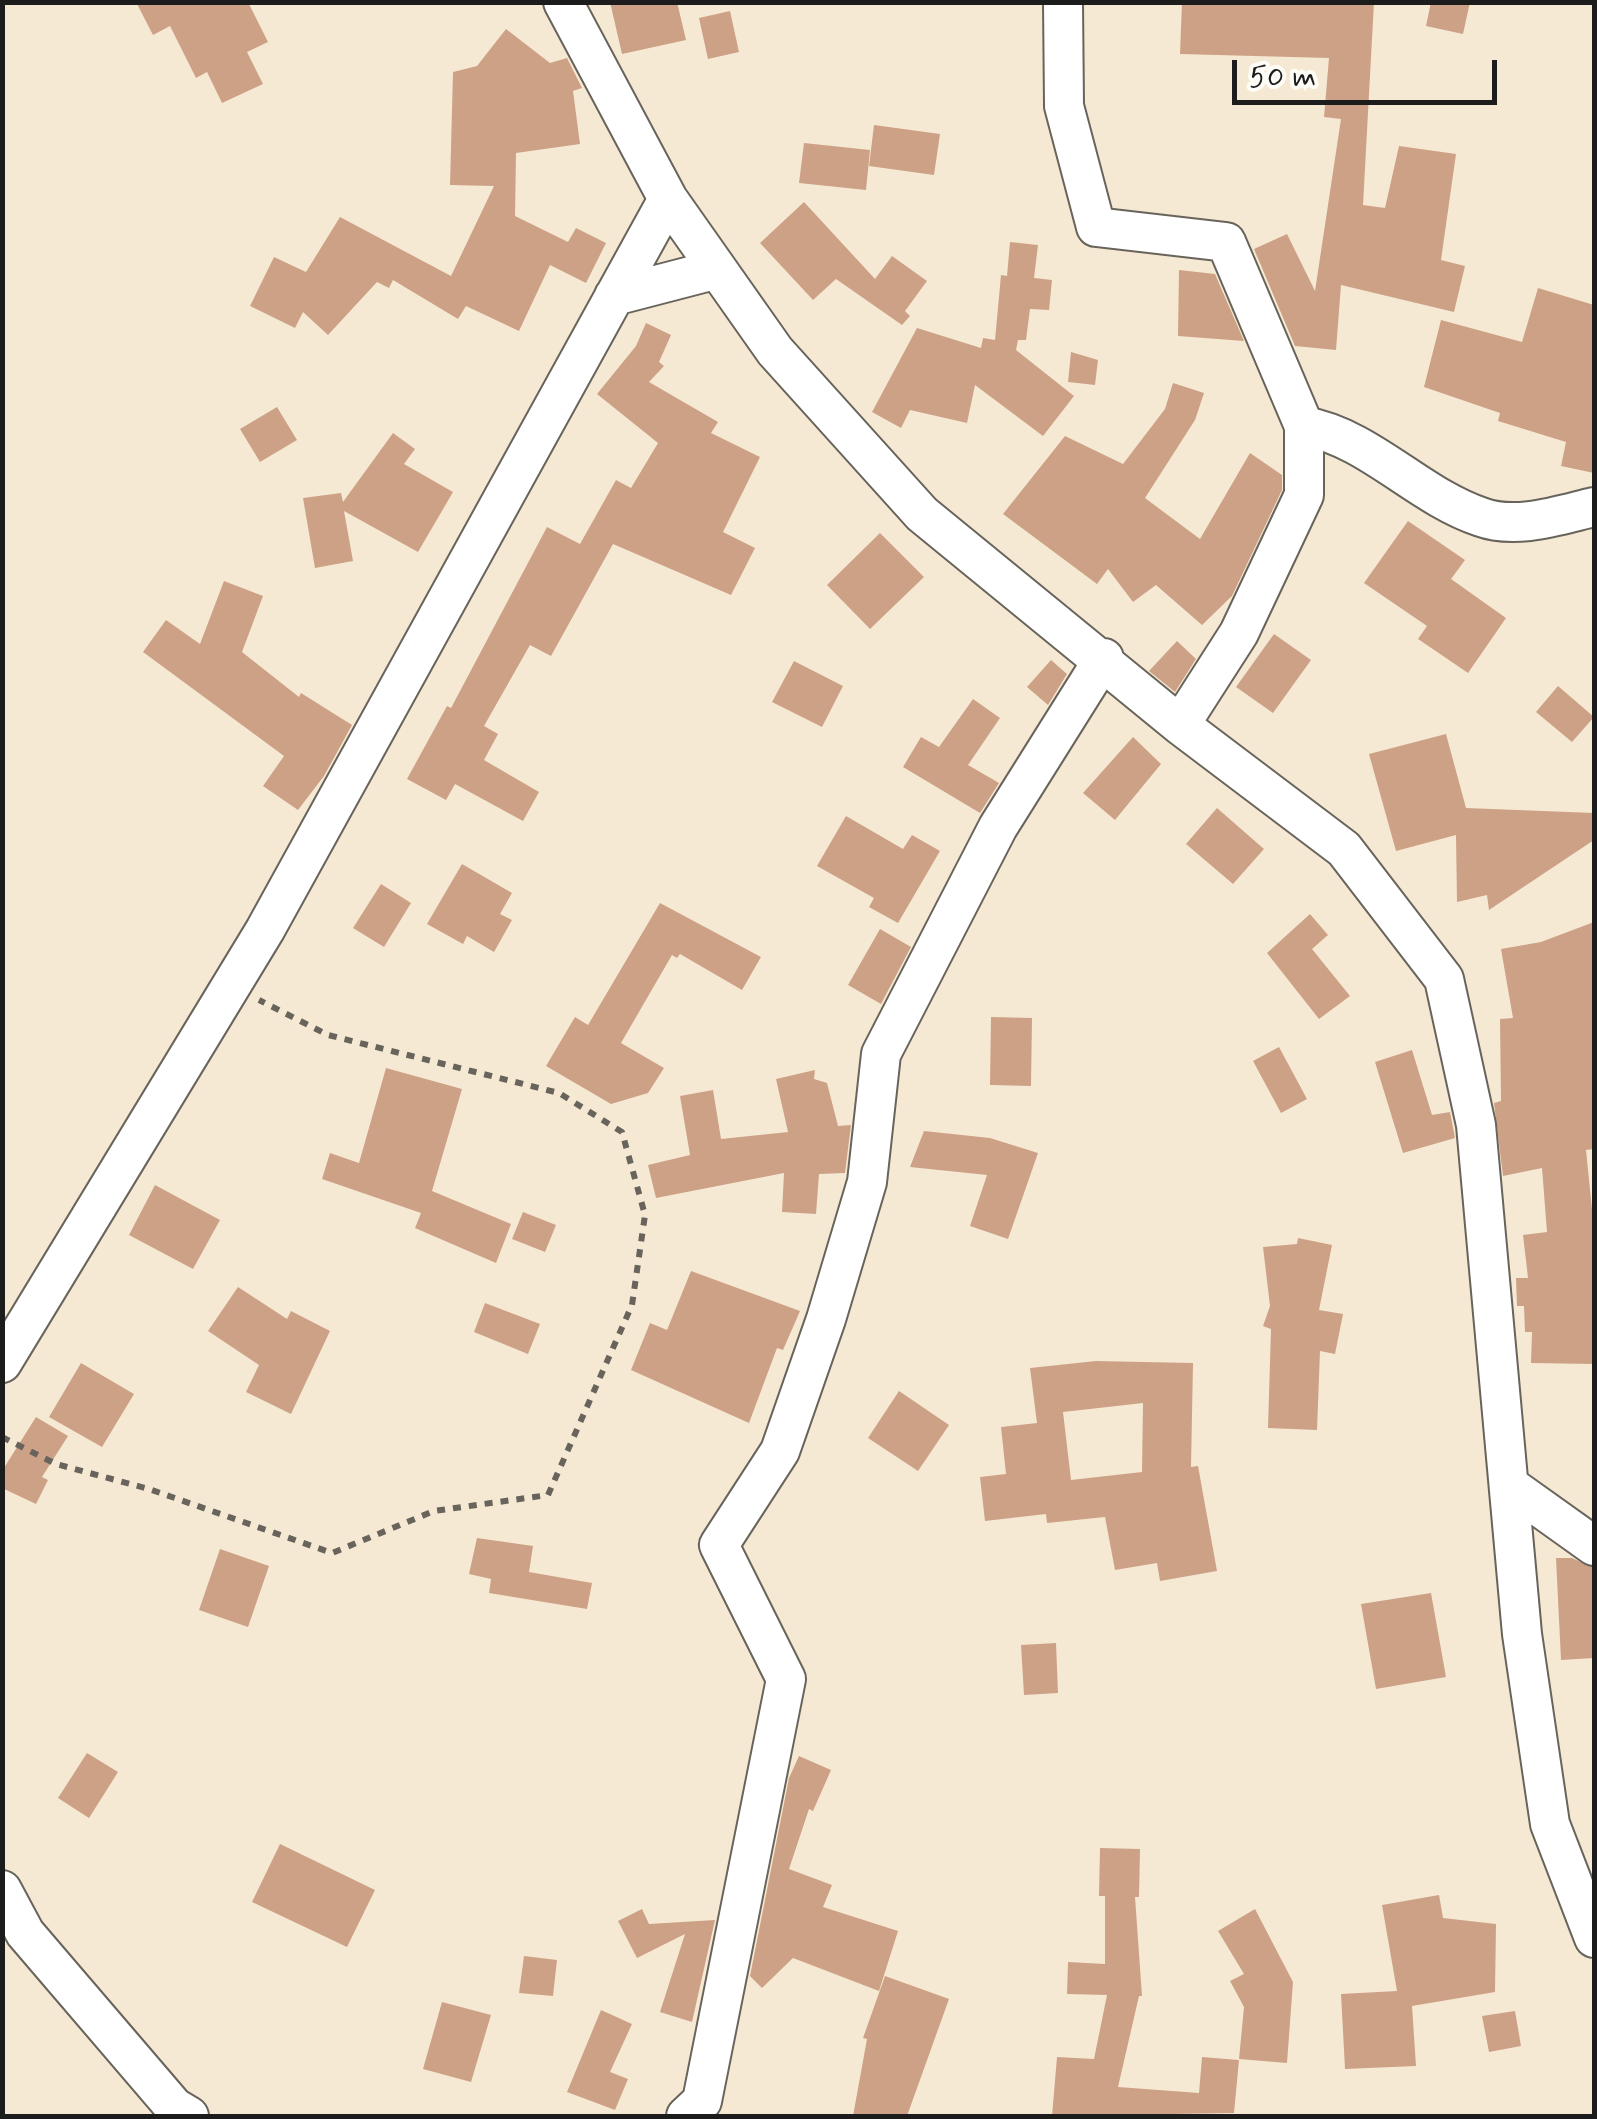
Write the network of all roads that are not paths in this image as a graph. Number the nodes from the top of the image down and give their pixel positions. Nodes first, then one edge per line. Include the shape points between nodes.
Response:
1 (562, 2) edge
2 (1062, 2) edge
3 (668, 199) junction
4 (714, 270) junction
5 (614, 296) junction
6 (1304, 426) junction
7 (1594, 508) edge
8 (1104, 658) junction
9 (1180, 725) junction
10 (2, 1363) edge
11 (1510, 1486) junction
12 (1594, 1546) edge
13 (2, 1890) edge
14 (1594, 1938) edge
15 (189, 2116) edge
16 (686, 2116) edge

1 - 3 street
2 - 6 street via 1064,106 1096,227 1226,242
3 - 4 street
3 - 5 street
4 - 5 street
4 - 8 street via 775,351 922,514
5 - 10 street via 231,986
6 - 7 street via 1334,431 1482,518 1528,521
6 - 9 street via 1304,495 1240,633
8 - 9 street
8 - 16 street via 998,827 881,1054 867,1182 826,1320 780,1451 719,1545 786,1678 702,2101
9 - 11 street via 1344,849 1444,979 1476,1125
11 - 12 street
11 - 14 street via 1522,1634 1550,1824
13 - 15 street via 26,1933

